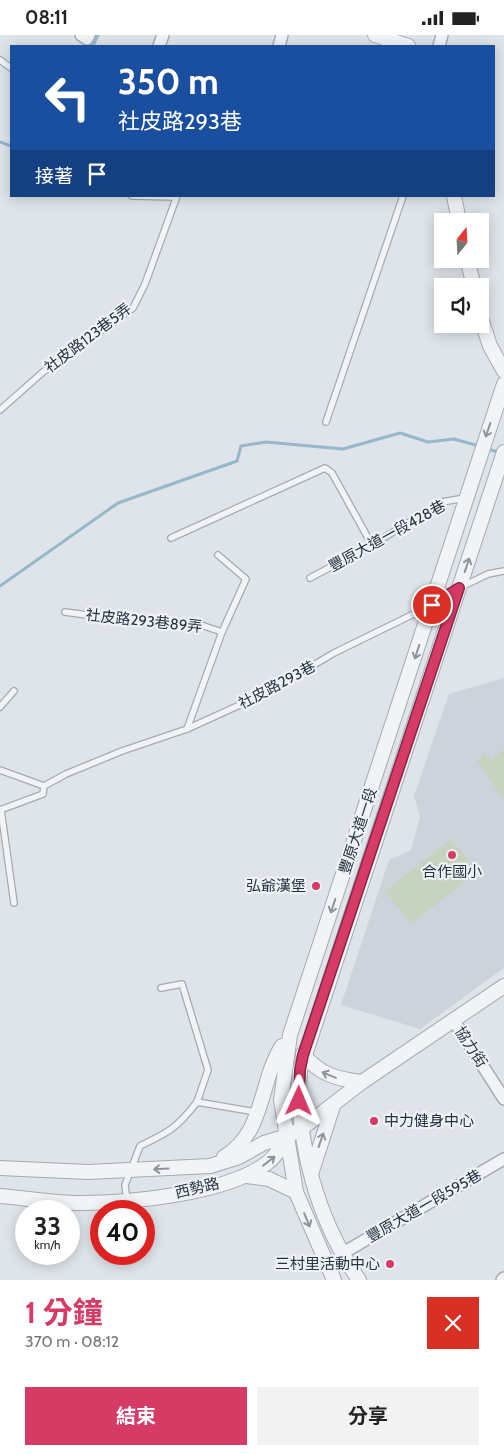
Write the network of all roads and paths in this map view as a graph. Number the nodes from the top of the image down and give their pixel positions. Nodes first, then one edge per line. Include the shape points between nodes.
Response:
1 (375, 35) edge
2 (405, 45) edge
3 (176, 197) edge
4 (403, 197) edge
5 (454, 197) edge
6 (457, 213) edge
7 (486, 333) edge
8 (504, 371) edge
9 (504, 384) edge
10 (0, 410) edge
11 (326, 422) dead end
12 (504, 452) edge
13 (465, 498) junction
14 (171, 538) dead end
15 (372, 545) junction
16 (218, 555) dead end
17 (504, 571) edge
18 (310, 578) dead end
19 (459, 588) junction
20 (432, 605) junction
21 (65, 612) dead end
22 (222, 632) junction
23 (14, 691) dead end
24 (0, 707) edge
25 (188, 729) junction
26 (0, 770) edge
27 (44, 786) junction
28 (0, 810) edge
29 (14, 903) dead end
30 (504, 986) edge
31 (161, 988) dead end
32 (454, 1021) junction
33 (290, 1035) junction
34 (303, 1055) junction
35 (362, 1082) junction
36 (504, 1099) edge
37 (197, 1101) junction
38 (332, 1106) junction
39 (258, 1113) junction
40 (301, 1129) junction
41 (288, 1136) junction
42 (504, 1159) edge
43 (210, 1166) junction
44 (0, 1168) edge
45 (129, 1171) junction
46 (312, 1175) junction
47 (247, 1176) junction
48 (296, 1192) junction
49 (0, 1196) edge
50 (127, 1200) edge
51 (134, 1200) edge
52 (90, 1203) edge
53 (343, 1253) junction
54 (334, 1280) edge
55 (359, 1280) edge

1 - 2 street
3 - 10 lane, 社皮路123巷5弄 via 145,284 133,308 42,372
4 - 11 lane
5 - 6 street
7 - 8 street
9 -> 13 street, 豐原大道一段
19 -> 12 street, 豐原大道一段
13 - 15 lane, 豐原大道一段428巷 via 442,502
13 - 20 street, 豐原大道一段
14 - 15 lane via 325,468 332,473
15 - 18 lane, 豐原大道一段428巷
16 - 22 lane, 社皮路293巷89弄 via 246,579
17 - 19 lane, 社皮路293巷 via 488,574
19 - 20 lane, 社皮路293巷
19 - 34 street, 豐原大道一段
20 - 25 lane, 社皮路293巷 via 334,653 266,693
20 -> 33 street, 豐原大道一段
21 - 22 lane, 社皮路293巷89弄 via 139,622 201,625
22 - 25 lane, 社皮路293巷89弄
23 - 24 lane
25 - 27 lane, 社皮路293巷 via 122,751
26 - 27 lane
27 - 28 lane, 社皮路293巷 via 43,794
28 - 29 lane, 社皮路293巷
30 - 32 street, 西勢路
31 - 37 lane via 182,984 208,1070
32 - 35 street, 西勢路
32 - 36 street, 協力街
33 - 39 street via 280,1049
33 - 41 street, 豐原大道一段 via 281,1100
35 -> 34 street via 325,1074 313,1067
34 - 40 street, 豐原大道一段 via 299,1085
35 - 38 street, 西勢路
37 - 39 lane
37 - 45 lane via 169,1133 140,1146
38 - 40 street, 西勢路
46 -> 38 street
39 - 43 street via 241,1144
40 - 41 street, 西勢路
40 - 46 street, 豐原大道一段
41 - 43 street, 西勢路
47 -> 41 street, 西勢路 via 276,1156
41 - 48 street, 豐原大道一段
42 - 53 street, 豐原大道一段595巷
43 -> 45 street, 西勢路
44 - 45 street, 西勢路
45 - 50 lane via 125,1185
46 - 53 street, 豐原大道一段
47 - 48 street via 269,1179
47 - 51 street, 西勢路 via 194,1191
48 -> 54 street, 豐原大道一段
49 - 52 street, 西勢路
53 - 55 street, 豐原大道一段

